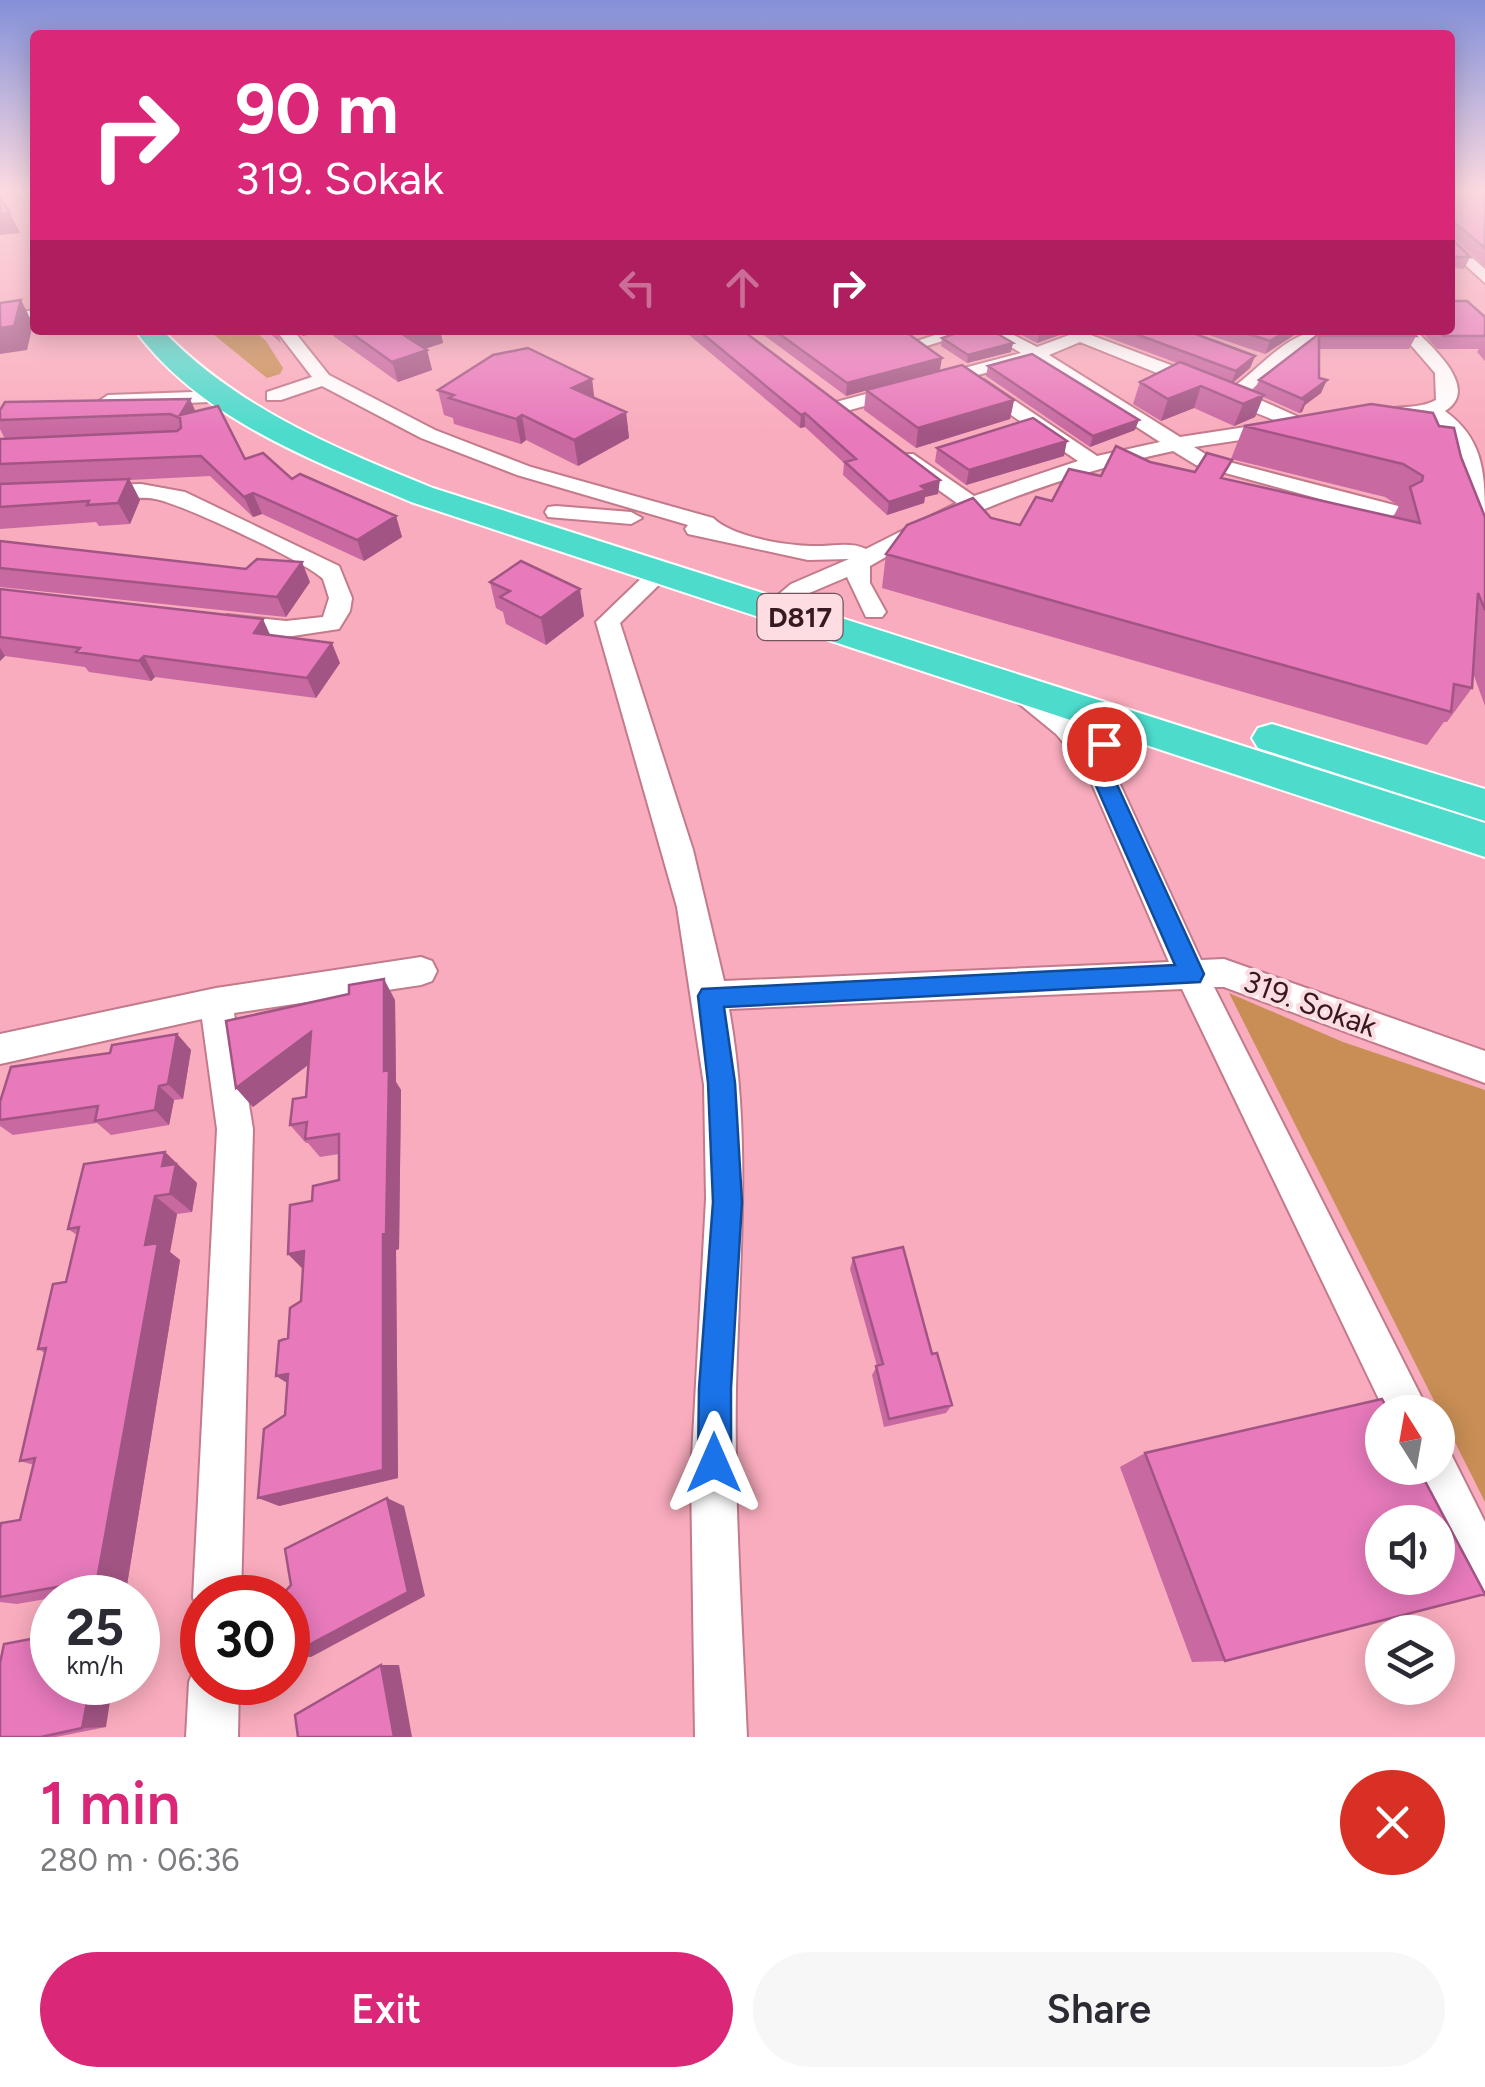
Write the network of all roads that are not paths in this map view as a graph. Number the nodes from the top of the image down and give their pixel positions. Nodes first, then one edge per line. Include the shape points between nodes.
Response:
1 (30, 316) edge
2 (0, 320) edge
3 (152, 335) edge
4 (190, 335) edge
5 (288, 335) edge
6 (907, 335) edge
7 (951, 335) edge
8 (1000, 335) edge
9 (1310, 335) edge
10 (1410, 335) edge
11 (920, 343) junction
12 (1036, 354) junction
13 (962, 372) junction
14 (324, 379) junction
15 (1234, 395) junction
16 (274, 396) junction
17 (221, 397) junction
18 (92, 401) edge
19 (839, 407) edge
20 (1356, 419) edge
21 (1446, 421) junction
22 (1485, 424) edge
23 (1485, 436) edge
24 (1178, 446) junction
25 (910, 454) edge
26 (1096, 464) junction
27 (76, 492) edge
28 (1483, 498) edge
29 (969, 502) junction
30 (1390, 511) dead end
31 (556, 512) junction
32 (715, 532) junction
33 (788, 549) junction
34 (869, 556) junction
35 (659, 574) junction
36 (790, 594) junction
37 (195, 618) edge
38 (890, 627) junction
39 (1041, 700) junction
40 (1132, 725) junction
41 (1097, 763) junction
42 (1485, 806) edge
43 (1485, 840) edge
44 (421, 972) dead end
45 (1191, 974) junction
46 (710, 996) junction
47 (216, 1002) junction
48 (1, 1052) edge
49 (1485, 1067) edge
50 (1399, 1395) edge
51 (1442, 1485) edge
52 (1485, 1571) edge
53 (218, 1575) edge
54 (213, 1705) edge
55 (212, 1737) edge
56 (721, 1737) edge

1 - 2 street
3 - 17 highway, D817
4 - 16 highway, D817 via 236,377
5 - 14 street
6 - 11 street
7 - 11 street
8 - 12 street
9 - 15 street via 1259,362 1254,381
10 - 21 street via 1450,379
11 - 13 street
12 - 13 street
12 - 15 street via 1080,336
12 - 24 street
13 - 19 street
13 - 26 street via 1024,424
14 - 16 street
14 - 32 street via 476,454 705,522
15 - 24 street via 1309,424
16 - 31 highway, D817 via 385,453
17 - 18 street
17 - 35 highway, D817 via 342,462 422,495
20 - 21 street
21 - 22 street
21 - 23 street
21 - 28 street
24 - 26 street
24 - 30 street via 1237,473
25 - 29 street
26 - 29 street
27 - 37 street via 178,496 331,571 342,591 341,611 330,624 286,629
29 - 34 street
31 - 32 street
31 - 36 highway, D817
32 - 33 street
33 - 34 street
33 - 36 street
34 - 36 street
34 - 38 street via 858,584
35 - 36 highway, D817
35 - 46 street via 608,622 687,874
36 - 38 highway, D817
38 - 39 highway via 891,666 909,681 990,701
38 - 42 highway, D817
39 - 40 highway
39 - 41 street
40 - 41 street via 1111,736
40 - 43 highway
41 - 45 street
44 - 47 street
45 - 46 street, 319. Sokak
45 - 49 street, 319. Sokak via 1224,973
45 - 50 street
46 - 56 street via 727,1184 715,1388
47 - 48 street
47 - 53 street via 235,1129
51 - 52 street
54 - 55 street

